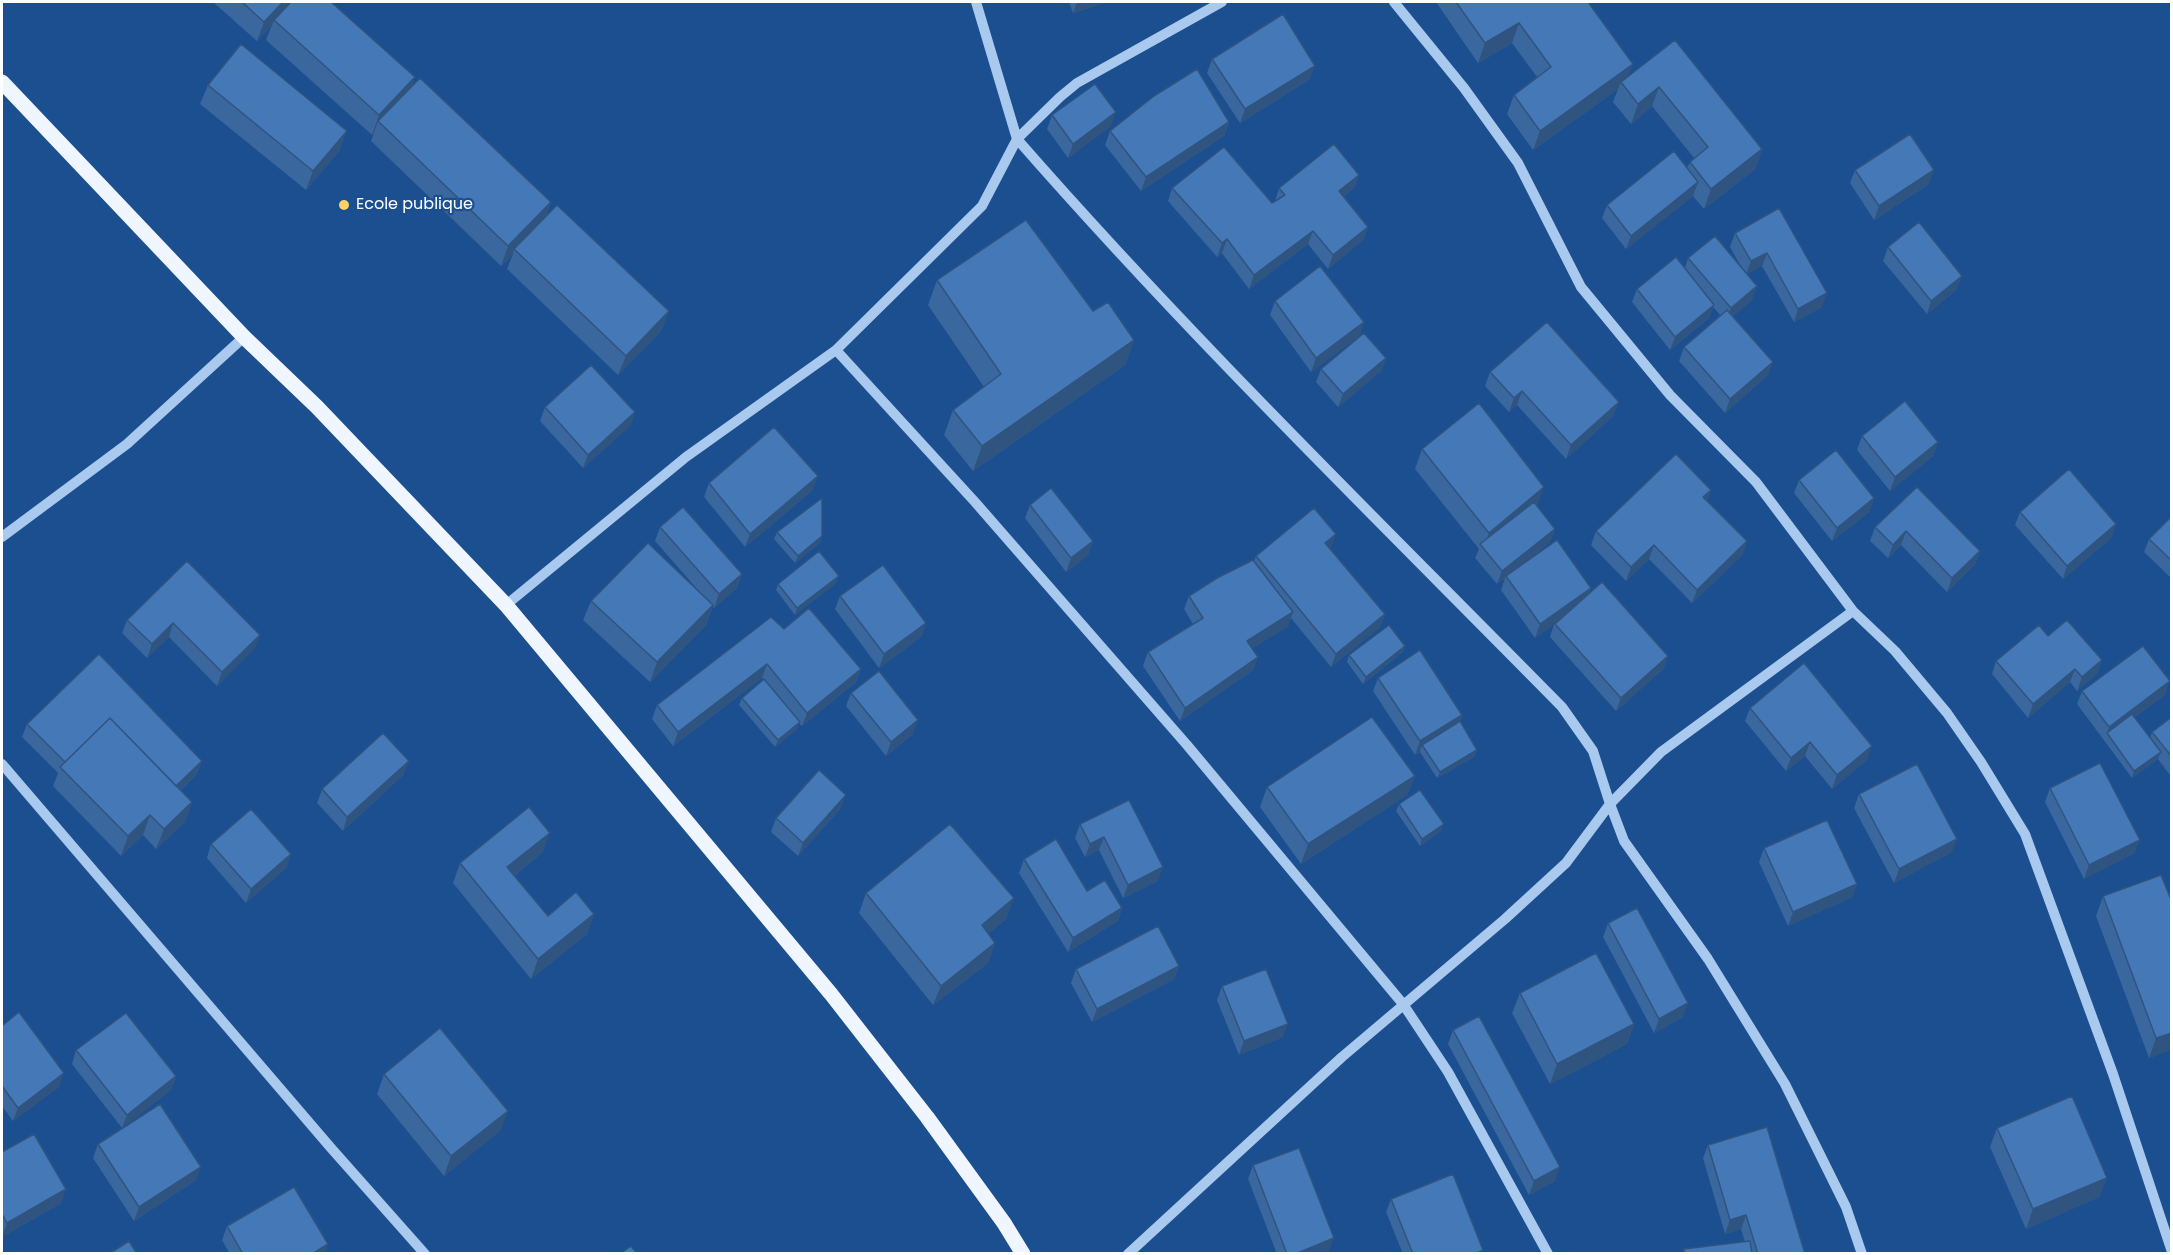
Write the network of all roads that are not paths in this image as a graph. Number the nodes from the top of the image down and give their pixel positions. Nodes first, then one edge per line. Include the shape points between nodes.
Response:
1 (976, 2) edge
2 (1222, 2) edge
3 (1394, 2) edge
4 (2, 82) edge
5 (1017, 139) junction
6 (244, 336) junction
7 (836, 350) junction
8 (2, 537) edge
9 (506, 605) junction
10 (1853, 611) junction
11 (2, 764) edge
12 (1610, 804) junction
13 (1403, 1004) junction
14 (2172, 1252) edge
15 (425, 1254) edge
16 (1023, 1254) edge
17 (1128, 1254) edge
18 (1548, 1254) edge
19 (1862, 1254) edge

1 - 5 street
2 - 5 street via 1077,83
3 - 10 street via 1518,163 1581,287 1670,395 1756,482
4 - 6 main road
5 - 7 street via 982,206
5 - 12 street via 1318,462 1562,707 1593,751
6 - 8 street via 127,444
6 - 9 main road
7 - 9 street via 686,456
7 - 13 street via 1187,745
9 - 16 main road via 831,994 927,1117
10 - 12 street via 1661,752
10 - 14 street via 1895,651 1947,713 2025,834 2113,1074
11 - 15 street
12 - 13 street via 1566,863
12 - 19 street via 1624,841 1708,959 1785,1084 1846,1207
13 - 17 street
13 - 18 street via 1448,1072

